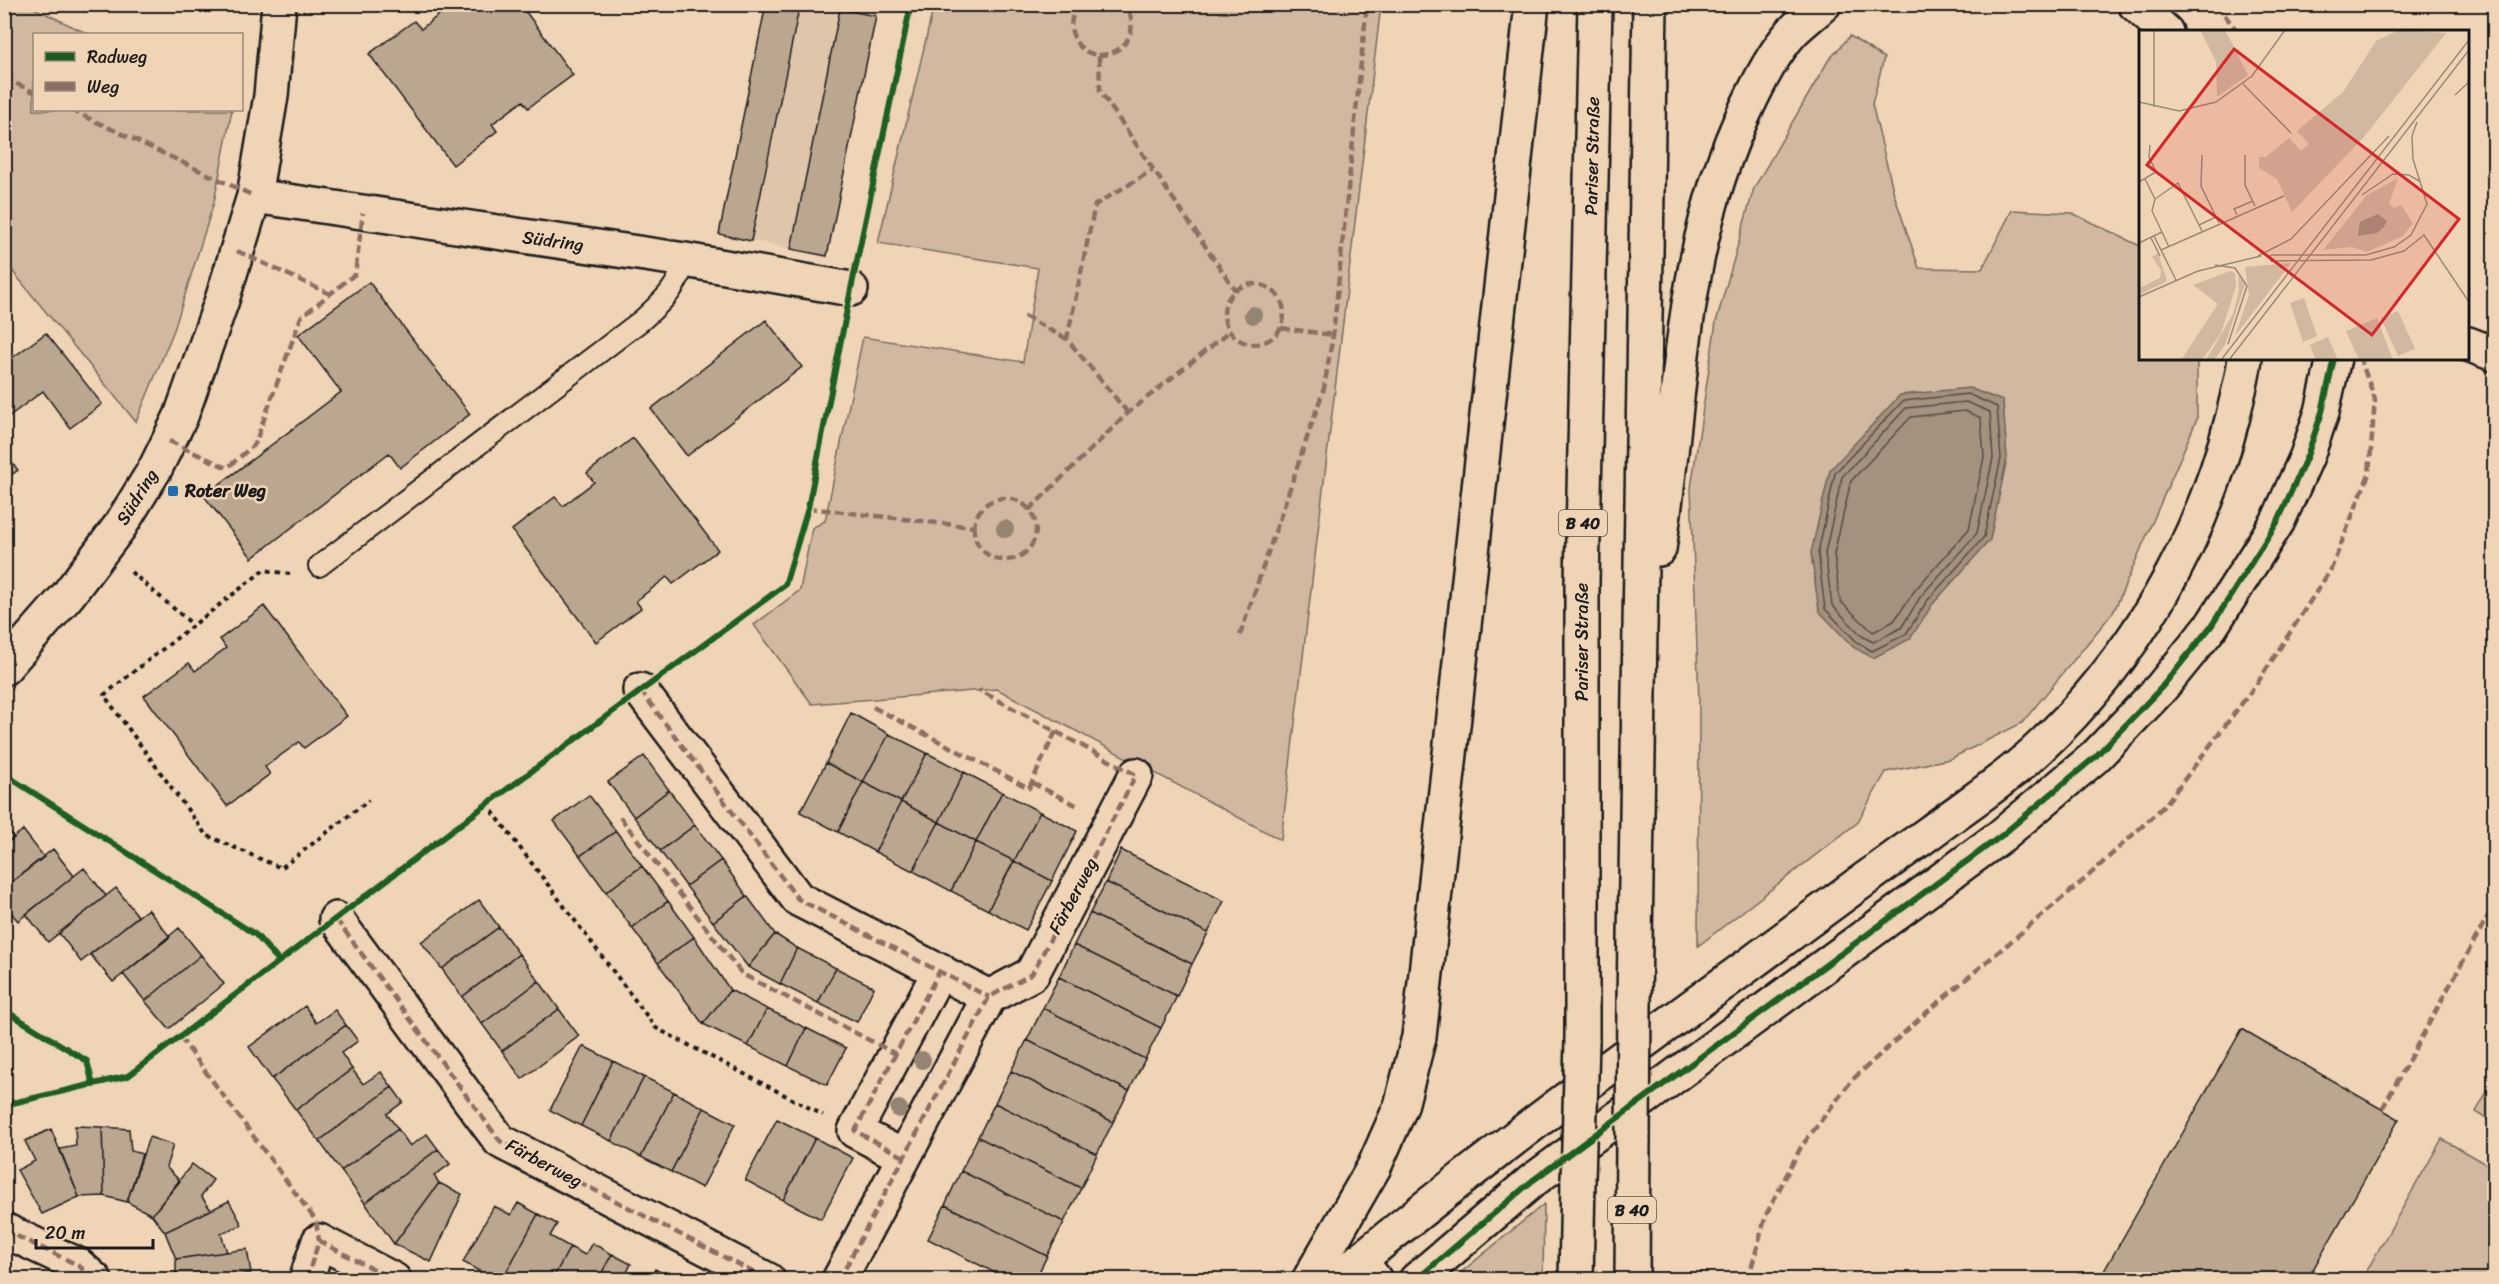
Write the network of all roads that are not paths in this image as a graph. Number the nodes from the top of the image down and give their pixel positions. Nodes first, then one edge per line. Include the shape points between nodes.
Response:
1 (279, 4) edge
2 (1532, 4) edge
3 (1595, 4) edge
4 (1650, 4) edge
5 (1824, 4) edge
6 (2135, 4) edge
7 (2164, 30) edge
8 (254, 196) junction
9 (685, 260) junction
10 (851, 290) dead end
11 (2469, 344) edge
12 (2494, 354) edge
13 (2245, 360) edge
14 (2334, 360) edge
15 (320, 566) road end
16 (4, 668) edge
17 (1640, 674) junction
18 (640, 690) dead end
19 (1136, 775) dead end
20 (336, 919) dead end
21 (940, 970) junction
22 (989, 997) junction
23 (904, 1157) junction
24 (4, 1230) edge
25 (1357, 1273) edge
26 (94, 1280) edge
27 (306, 1280) edge
28 (394, 1280) edge
29 (768, 1280) edge
30 (839, 1280) edge
31 (1309, 1280) edge
32 (1416, 1280) edge
33 (1576, 1280) edge
34 (1632, 1280) edge

1 - 8 main road, Südring via 271,96
2 - 31 main road via 1419,1037 1401,1106 1374,1167
3 - 33 main road, Pariser Straße / B 40, bridge via 1582,570 1582,1041
4 - 17 main road, B 40
5 - 17 main road via 1792,32 1760,79 1718,175 1684,327 1665,511
6 - 7 main road
8 - 9 main road, Südring
8 - 16 main road, Südring via 181,416 155,469 68,596
9 - 10 main road, Südring
9 - 15 lane via 680,279 668,297 642,320
11 - 12 main road
13 - 25 main road via 2209,497 2187,548 2121,656 2074,713 2044,743 1960,810 1525,1130
14 - 32 main road via 2307,456 2278,521 2212,625 2161,688 2095,757 2001,836 1532,1181
17 - 34 main road, B 40, bridge
18 - 21 main road via 798,899
19 - 22 main road, Färberweg via 1032,974
20 - 29 main road, Färberweg via 500,1141
21 - 22 main road
21 - 23 main road via 855,1131
22 - 23 main road
23 - 30 main road
24 - 26 main road via 78,1265
27 - 28 main road via 319,1241

